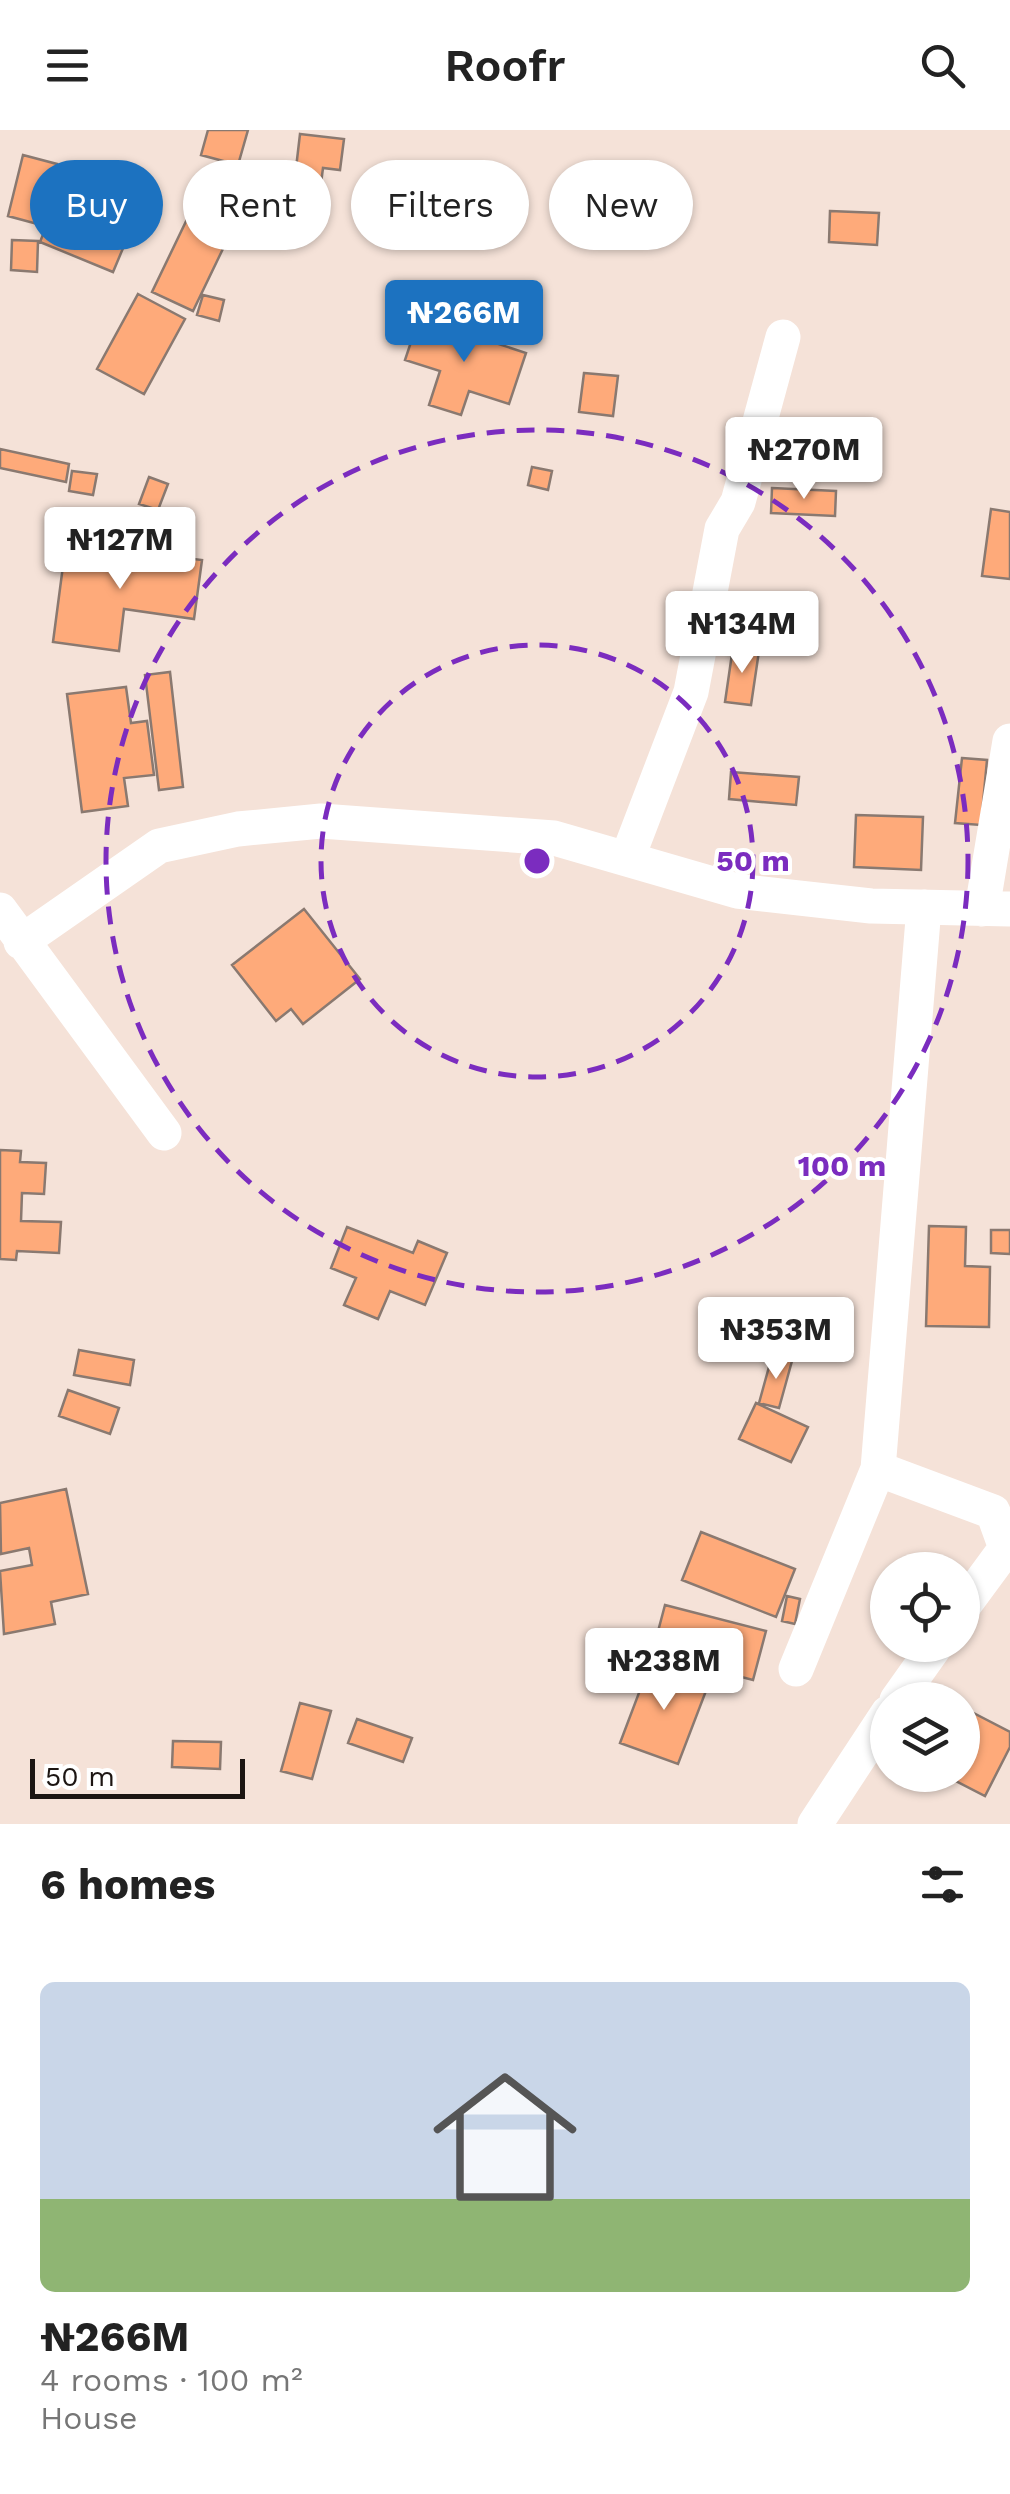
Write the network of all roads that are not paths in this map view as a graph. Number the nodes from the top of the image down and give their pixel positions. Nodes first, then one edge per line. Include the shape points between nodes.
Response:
1 (783, 336) dead end
2 (1010, 741) edge
3 (628, 860) junction
4 (924, 907) junction
5 (996, 909) edge
6 (0, 910) edge
7 (22, 942) junction
8 (164, 1133) dead end
9 (878, 1469) junction
10 (980, 1583) edge
11 (796, 1670) dead end
12 (870, 1740) edge
13 (814, 1824) edge

1 - 3 street via 738,502 722,529 691,692
2 - 5 street
3 - 4 street via 736,891
3 - 7 street via 554,838 450,828 321,821 238,830 159,846
4 - 5 street
4 - 9 street
6 - 7 street
7 - 8 street
9 - 10 street via 993,1512 1006,1548
9 - 11 street
12 - 13 street

